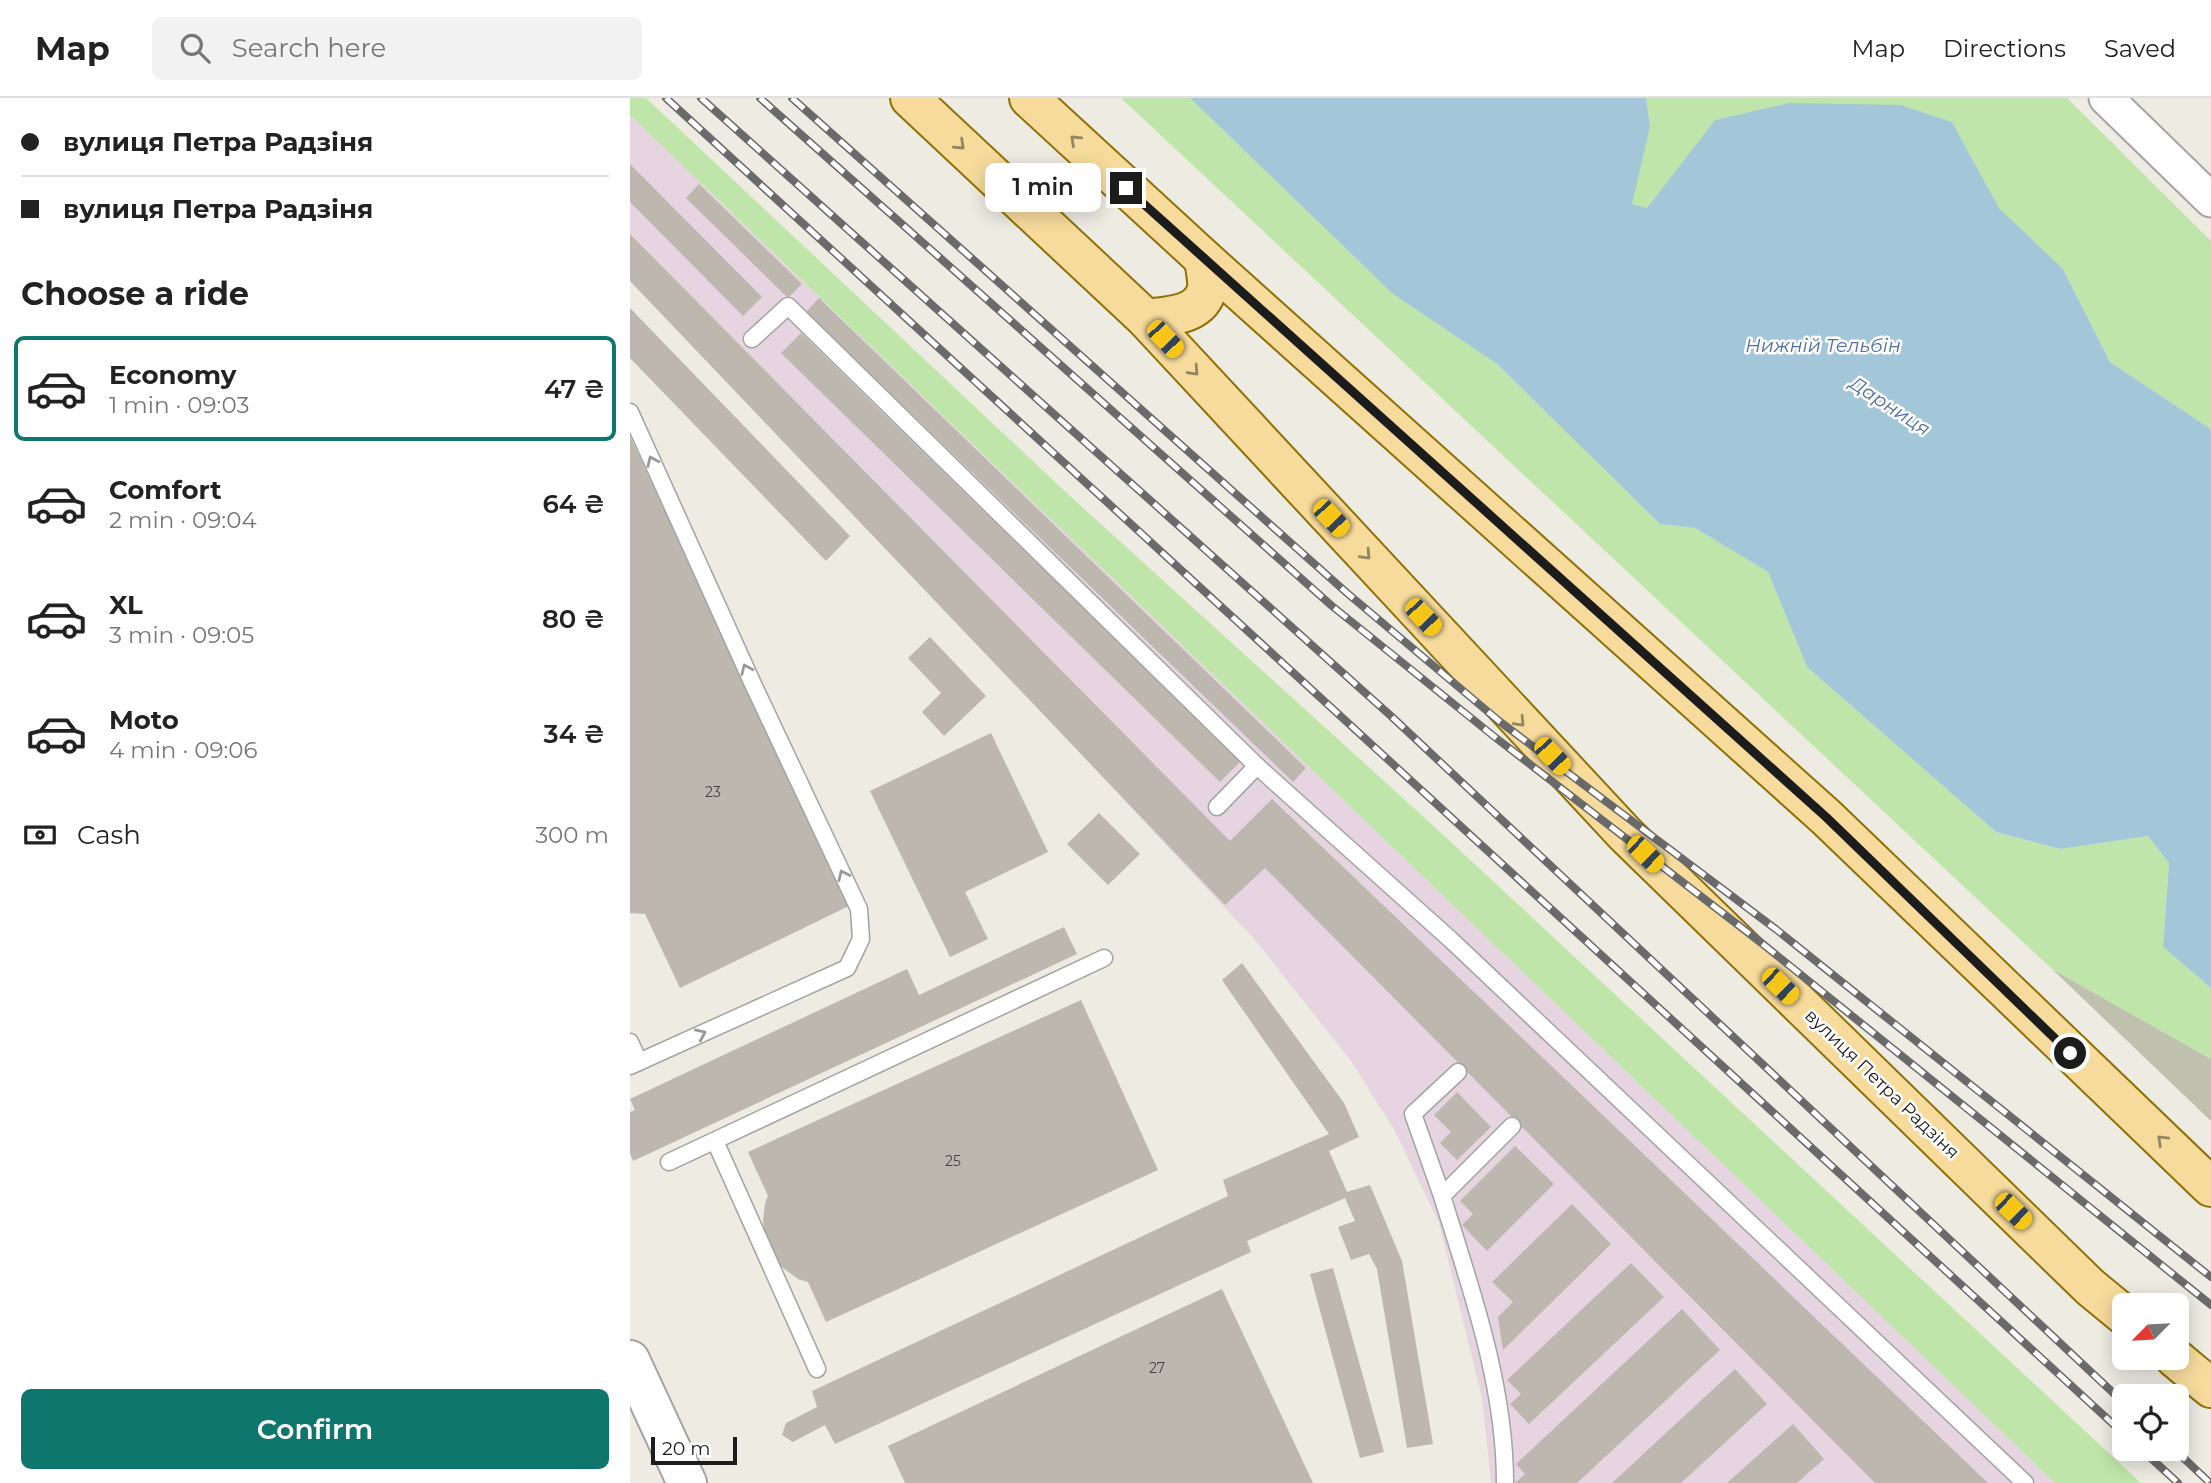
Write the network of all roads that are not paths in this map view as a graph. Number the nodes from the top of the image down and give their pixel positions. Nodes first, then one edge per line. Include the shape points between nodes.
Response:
1 (910, 98) edge
2 (1029, 98) edge
3 (2106, 98) edge
4 (2211, 200) edge
5 (1204, 259) junction
6 (1146, 319) junction
7 (752, 339) dead end
8 (630, 412) edge
9 (1257, 766) junction
10 (1217, 807) dead end
11 (1104, 958) dead end
12 (630, 1042) edge
13 (635, 1064) edge
14 (1458, 1072) dead end
15 (1512, 1126) dead end
16 (715, 1141) junction
17 (669, 1163) dead end
18 (2211, 1187) edge
19 (1442, 1196) junction
20 (2112, 1305) edge
21 (630, 1360) edge
22 (817, 1369) dead end
23 (2189, 1370) edge
24 (2211, 1388) edge
25 (687, 1483) edge
26 (1505, 1483) edge
27 (2025, 1483) edge

1 -> 6 main road, вулиця Петра Радзіня
5 -> 2 main road
3 - 4 street
5 - 6 main road via 1207,289 1197,305 1183,314
18 -> 5 main road via 1826,817
6 -> 20 main road, вулиця Петра Радзіня via 1626,835
7 - 9 lane via 788,306
13 -> 8 lane via 846,968 861,939 859,909
9 - 10 lane
9 - 27 lane via 1451,940
11 - 16 lane
12 - 13 lane
14 - 19 lane via 1413,1114
15 - 19 lane
16 - 17 lane
16 - 22 lane
19 - 26 lane via 1493,1371
21 - 25 street
23 - 24 main road

